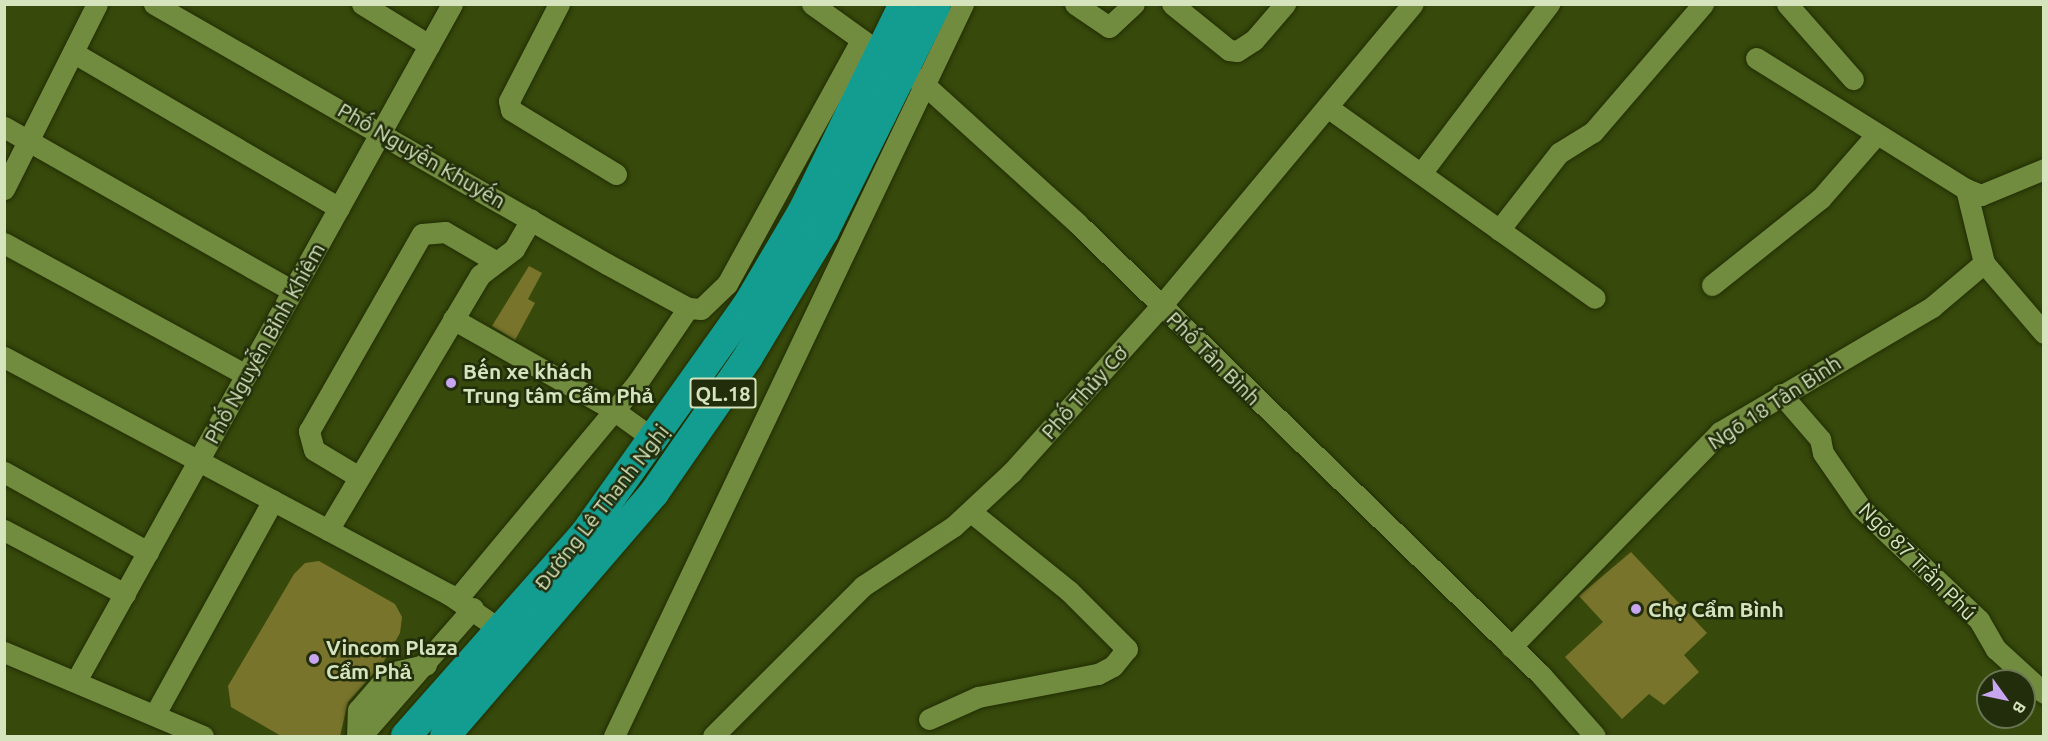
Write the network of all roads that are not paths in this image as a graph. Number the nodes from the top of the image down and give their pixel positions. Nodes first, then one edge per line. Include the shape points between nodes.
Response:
1 (97, 4) edge
2 (154, 4) edge
3 (362, 4) edge
4 (452, 4) edge
5 (560, 4) edge
6 (812, 4) edge
7 (904, 4) edge
8 (936, 4) edge
9 (963, 4) edge
10 (1075, 4) edge
11 (1134, 4) edge
12 (1172, 4) edge
13 (1285, 4) edge
14 (1413, 4) edge
15 (1549, 4) edge
16 (1703, 4) edge
17 (1787, 4) edge
18 (429, 45) junction
19 (74, 53) junction
20 (1756, 58) dead end
21 (894, 63) junction
22 (1853, 79) dead end
23 (1330, 109) junction
24 (4, 128) edge
25 (381, 132) junction
26 (1876, 135) junction
27 (29, 141) junction
28 (2043, 170) edge
29 (1422, 172) junction
30 (616, 174) dead end
31 (4, 189) edge
32 (1966, 189) junction
33 (339, 208) junction
34 (531, 219) junction
35 (1499, 230) junction
36 (4, 243) edge
37 (495, 261) junction
38 (1984, 263) junction
39 (1712, 285) dead end
40 (293, 291) junction
41 (1595, 298) dead end
42 (1161, 306) junction
43 (688, 309) junction
44 (453, 319) junction
45 (2043, 333) edge
46 (4, 357) edge
47 (246, 375) junction
48 (1781, 394) junction
49 (612, 409) junction
50 (655, 440) junction
51 (681, 454) junction
52 (199, 461) junction
53 (4, 472) edge
54 (359, 477) junction
55 (273, 500) junction
56 (971, 512) junction
57 (4, 530) edge
58 (328, 530) junction
59 (148, 552) junction
60 (125, 594) junction
61 (465, 603) junction
62 (501, 630) junction
63 (1511, 647) junction
64 (4, 652) edge
65 (76, 681) junction
66 (2043, 693) edge
67 (155, 714) junction
68 (929, 719) dead end
69 (203, 736) edge
70 (359, 736) edge
71 (406, 736) edge
72 (445, 736) edge
73 (614, 736) edge
74 (713, 736) edge
75 (1595, 736) edge

1 - 19 street
2 - 25 street, Phố Nguyễn Khuyến
3 - 18 street
4 - 18 street, Phố Nguyễn Bỉnh Khiêm
5 - 30 street via 509,101 511,110
6 - 21 street, Phố Tân Bình
7 - 21 highway, Đường Lê Thanh Nghị / QL.18
8 - 21 highway, Đường Lê Thanh Nghị / QL.18
9 - 21 street
10 - 11 street via 1109,27
12 - 13 street via 1229,50 1237,51 1254,40
14 - 23 street, Phố Thủy Cơ
15 - 29 street
16 - 35 street via 1593,132 1559,153
17 - 22 street
18 - 25 street, Phố Nguyễn Bỉnh Khiêm
19 - 27 street
19 - 33 street
20 - 26 street
21 - 42 street, Phố Tân Bình
21 - 43 street via 708,307
21 - 50 highway, Đường Lê Thanh Nghị / QL.18 via 747,306
21 - 51 highway, Đường Lê Thanh Nghị / QL.18 via 824,231 748,357
21 - 73 street
23 - 29 street
23 - 42 street, Phố Thủy Cơ
24 - 27 street
25 - 33 street, Phố Nguyễn Bỉnh Khiêm
25 - 34 street, Phố Nguyễn Khuyến
26 - 32 street
26 - 39 street via 1821,198
27 - 31 street
27 - 40 street
28 - 32 street via 1982,195
29 - 35 street
32 - 38 street
33 - 40 street, Phố Nguyễn Bỉnh Khiêm
34 - 37 street via 514,249
34 - 43 street, Phố Nguyễn Khuyến
35 - 41 street
36 - 47 street
37 - 44 street
37 - 54 street via 445,232 422,234 309,431 314,450
38 - 45 street
38 - 48 street, Ngõ 18 Tân Bình via 1932,307
40 - 47 street, Phố Nguyễn Bỉnh Khiêm
42 - 56 street, Phố Thủy Cơ
42 - 63 street, Phố Tân Bình
43 - 49 street via 637,383
44 - 49 street
44 - 54 street
46 - 52 street
47 - 52 street, Phố Nguyễn Bỉnh Khiêm
48 - 63 street, Ngõ 18 Tân Bình via 1688,460
48 - 66 street, Ngõ 87 Trần Phú via 1820,439 1823,453 1861,508 1979,620 1996,649
49 - 50 street
49 - 61 street
50 - 51 highway
50 - 62 highway, Đường Lê Thanh Nghị / QL.18 via 584,536
51 - 72 highway, Đường Lê Thanh Nghị / QL.18 via 552,617
52 - 55 street
52 - 59 street, Phố Nguyễn Bỉnh Khiêm
53 - 59 street
54 - 58 street
55 - 58 street
55 - 67 street
56 - 68 street via 1069,591 1127,649 1113,666 1098,674 978,697
56 - 74 street, Phố Thủy Cơ via 863,586
57 - 60 street
58 - 61 street
59 - 60 street, Phố Nguyễn Bỉnh Khiêm
60 - 65 street, Phố Nguyễn Bỉnh Khiêm
61 - 62 street
61 - 70 street via 426,665 390,673 358,710
62 - 71 highway, Đường Lê Thanh Nghị / QL.18
63 - 75 street, Phố Tân Bình
64 - 65 street
65 - 67 street
67 - 69 street

